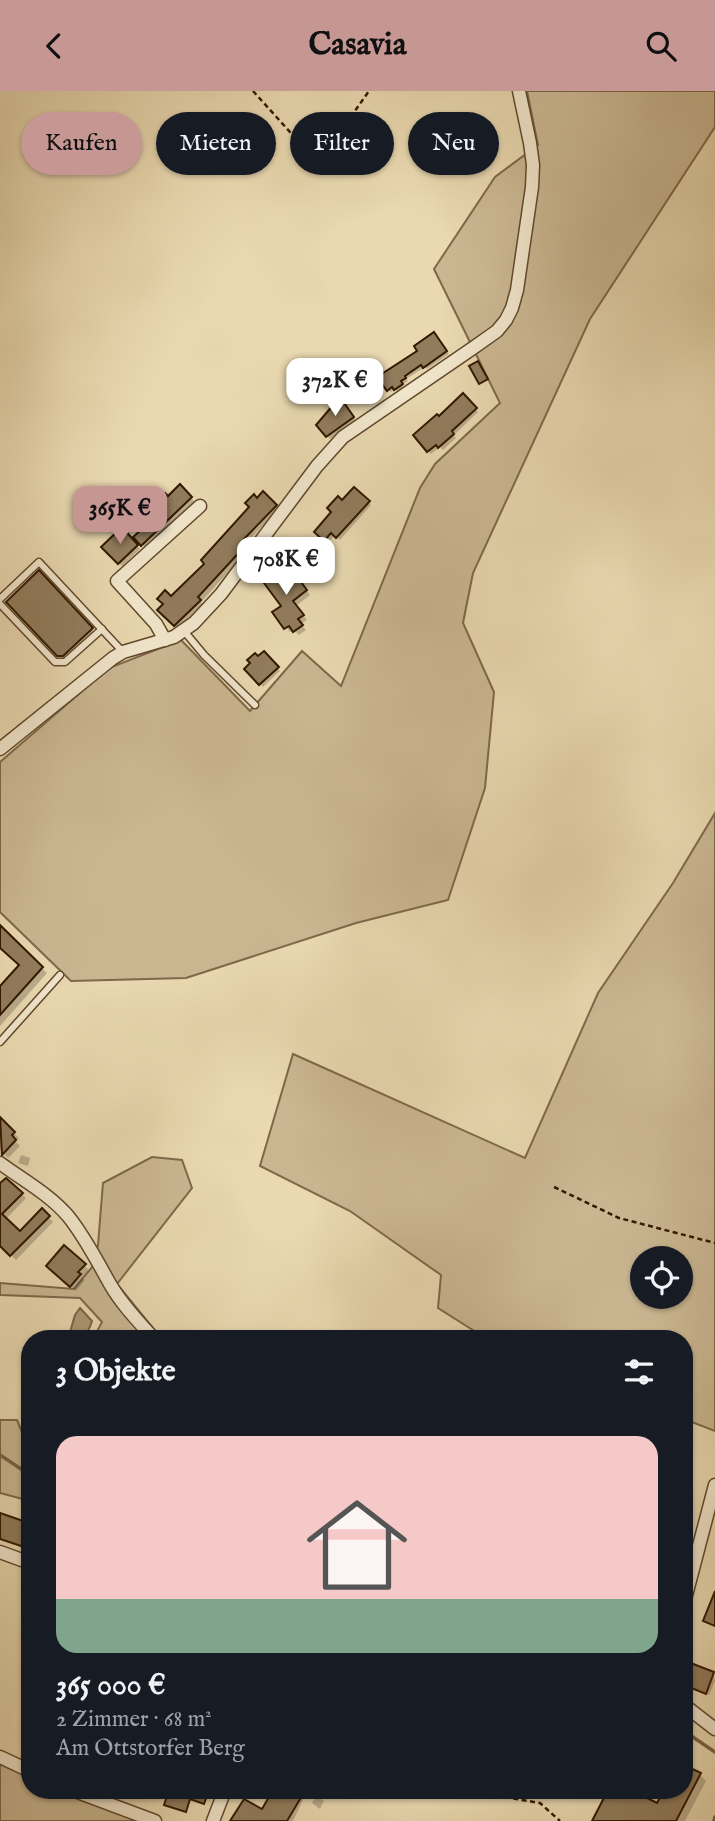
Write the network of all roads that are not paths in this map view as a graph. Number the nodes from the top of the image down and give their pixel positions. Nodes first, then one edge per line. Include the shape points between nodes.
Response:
1 (519, 91) edge
2 (200, 506) dead end
3 (0, 601) edge
4 (102, 629) junction
5 (184, 631) junction
6 (165, 640) junction
7 (123, 652) junction
8 (255, 705) dead end
9 (0, 749) edge
10 (60, 975) dead end
11 (0, 1042) edge
12 (0, 1163) edge
13 (147, 1330) edge
14 (715, 1485) edge
15 (0, 1552) edge
16 (21, 1560) edge
17 (693, 1569) edge
18 (693, 1712) edge
19 (715, 1729) edge
20 (0, 1757) edge
21 (21, 1767) edge
22 (96, 1799) edge
23 (222, 1799) edge
24 (155, 1821) edge
25 (213, 1821) edge

1 - 5 street via 533,166 532,187 517,290 506,320 497,331 343,437 221,594
2 - 6 street via 117,581
3 - 4 lane via 55,662 65,662
3 - 4 lane via 39,562
4 - 7 lane
5 - 6 street
5 - 8 lane
6 - 7 street
7 - 9 street
10 - 11 lane
12 - 13 street via 61,1208 112,1287
14 - 17 street
15 - 16 street
18 - 19 street
20 - 21 street
22 - 24 street
23 - 25 street

